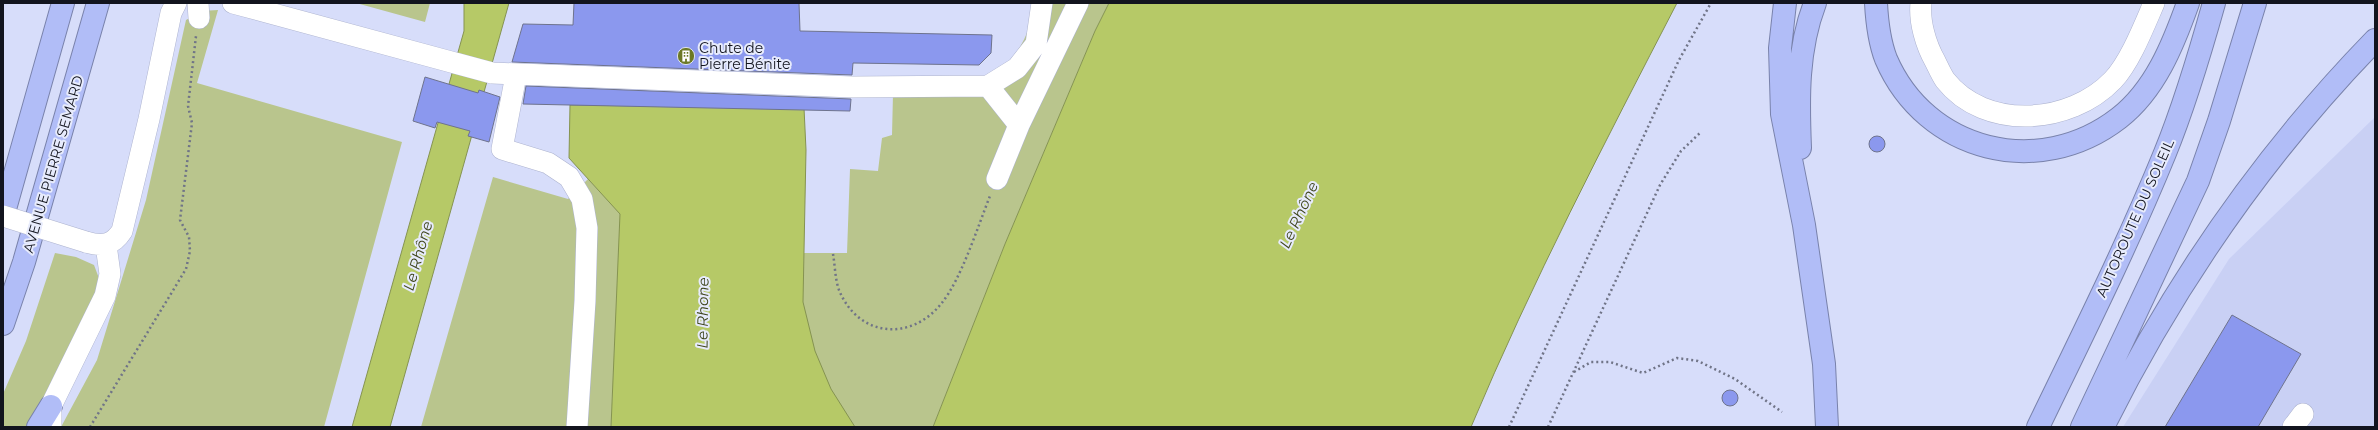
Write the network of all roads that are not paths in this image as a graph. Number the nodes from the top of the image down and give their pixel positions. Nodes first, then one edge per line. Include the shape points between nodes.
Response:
1 (63, 3) edge
2 (98, 3) edge
3 (176, 3) edge
4 (233, 3) edge
5 (1042, 3) edge
6 (1078, 3) edge
7 (1785, 3) edge
8 (1815, 3) edge
9 (1876, 3) edge
10 (1921, 3) edge
11 (2154, 3) edge
12 (2188, 3) edge
13 (2214, 3) edge
14 (2255, 3) edge
15 (2375, 40) edge
16 (1045, 50) junction
17 (516, 75) junction
18 (988, 86) junction
19 (1019, 125) junction
20 (997, 179) road end
21 (3, 216) edge
22 (1804, 225) junction
23 (96, 244) junction
24 (3, 324) edge
25 (51, 416) edge
26 (38, 427) edge
27 (577, 427) edge
28 (1827, 427) edge
29 (2038, 427) edge
30 (2082, 427) edge
31 (2103, 427) edge

1 - 21 highway
2 - 24 highway, AVENUE PIERRE SEMARD via 24,262
3 - 23 street via 171,13 122,231 116,240
4 - 17 street via 492,73
5 - 16 street
6 - 16 street
7 - 22 highway via 1780,48 1782,114
8 - 22 highway via 1806,34 1798,85
9 - 12 highway via 1877,26 1886,60 1916,104 1930,118 1952,133 1984,146 2017,152 2051,148 2072,142 2089,136 2119,118 2152,82
10 - 11 street via 1920,10 1928,47 1945,80 1972,103 2004,115 2042,116 2082,103 2113,80 2137,42
13 - 29 highway, AUTOROUTE DU SOLEIL via 2186,98 2166,152 2124,249
14 - 30 highway via 2198,181
15 - 31 highway via 2296,127 2234,210 2170,306
16 - 18 street
16 - 19 street
17 - 18 street via 853,87
17 - 27 street via 502,149 548,163 569,177 582,199 587,228
18 - 19 street
19 - 20 street
21 - 23 street, bridge
22 - 28 highway via 1824,364
23 - 25 street via 110,274 105,296
25 - 26 highway

